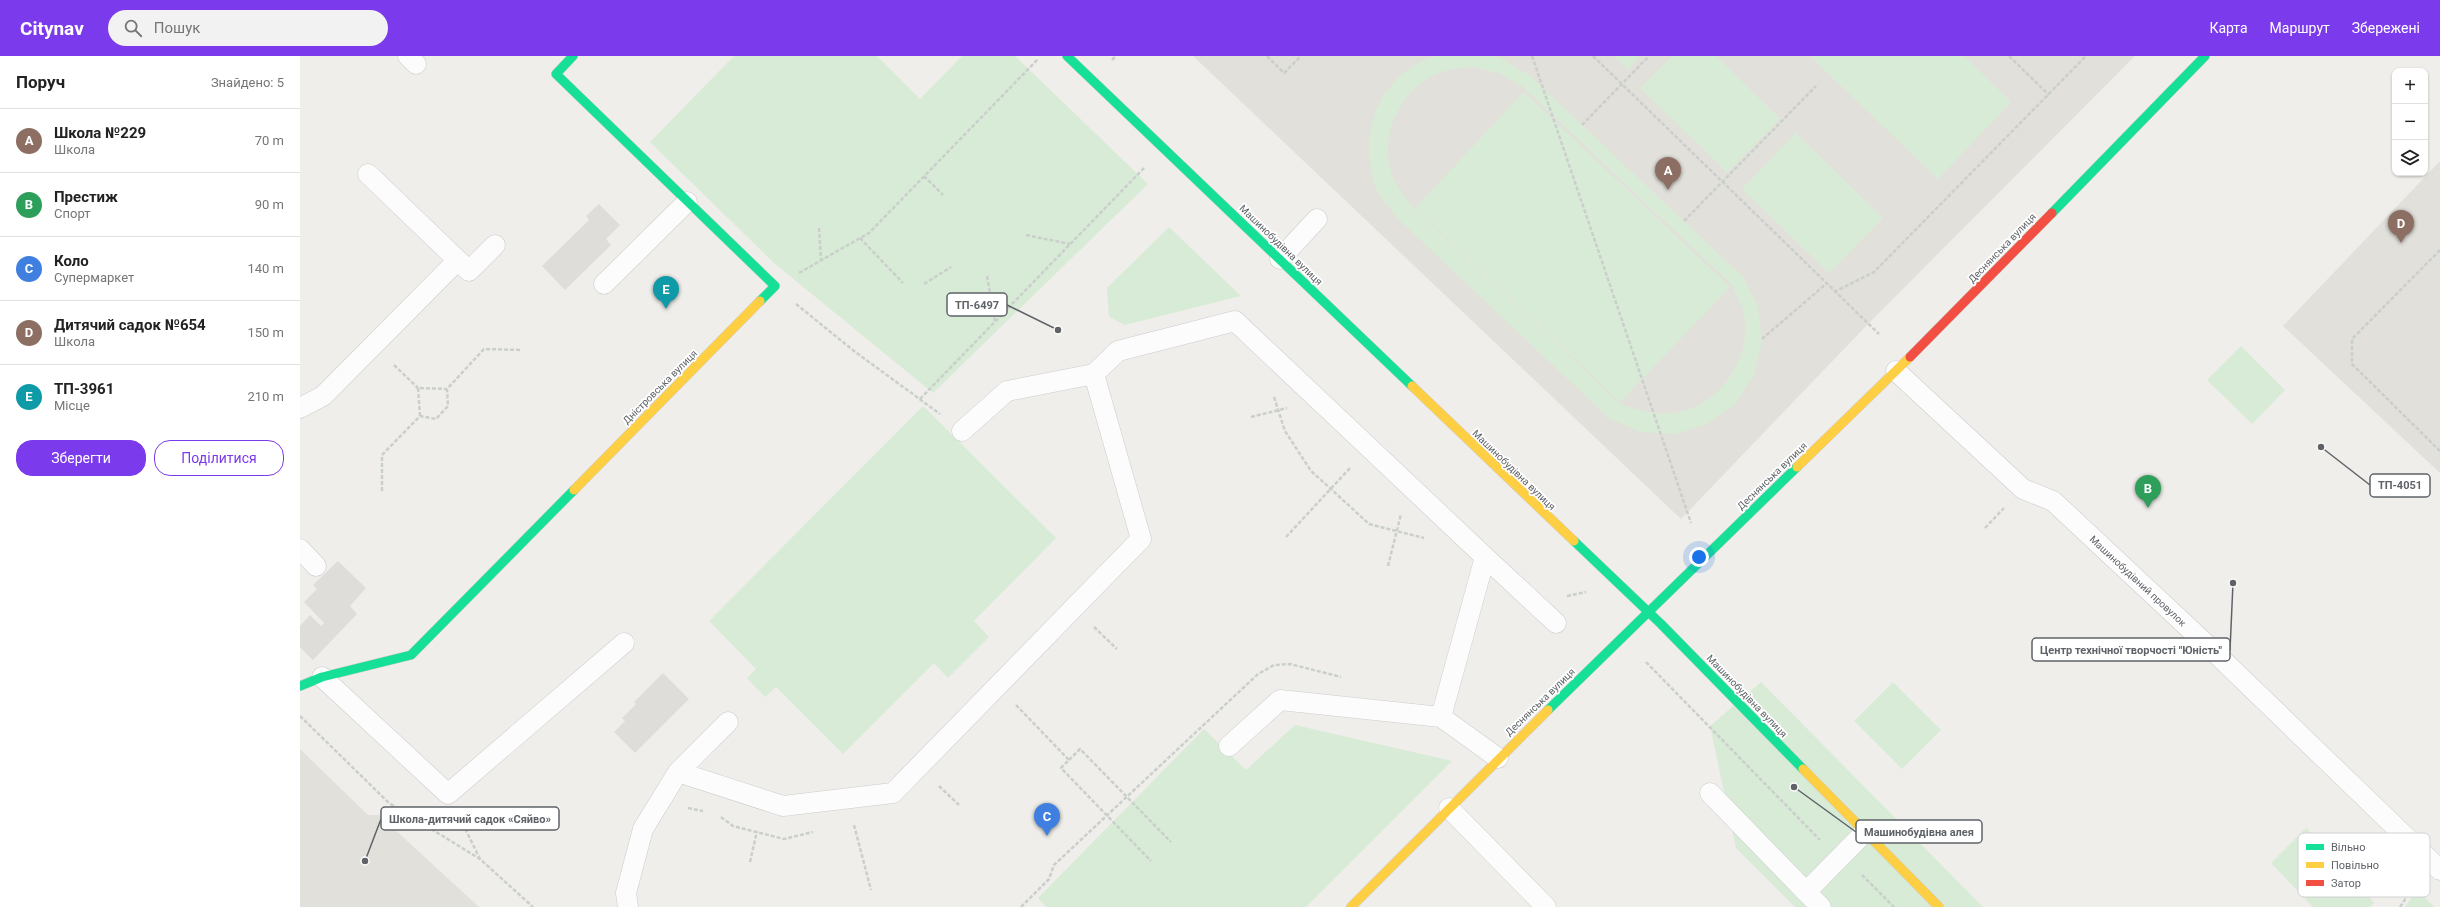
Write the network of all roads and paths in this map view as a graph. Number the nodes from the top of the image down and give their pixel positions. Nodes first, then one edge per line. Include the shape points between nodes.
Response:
1 (573, 56) edge
2 (1041, 56) edge
3 (1067, 56) edge
4 (1267, 56) edge
5 (1301, 56) edge
6 (1532, 56) edge
7 (1593, 56) edge
8 (1649, 56) edge
9 (2009, 56) edge
10 (2086, 56) edge
11 (2205, 56) edge
12 (1621, 84) junction
13 (1816, 86) dead end
14 (2048, 95) junction
15 (1582, 125) dead end
16 (1146, 166) dead end
17 (368, 174) dead end
18 (924, 176) junction
19 (1722, 182) junction
20 (943, 195) dead end
21 (687, 202) junction
22 (1317, 219) dead end
23 (1684, 221) dead end
24 (819, 228) dead end
25 (1026, 234) dead end
26 (860, 238) junction
27 (1070, 244) junction
28 (495, 245) dead end
29 (2440, 250) edge
30 (1280, 259) junction
31 (821, 260) junction
32 (458, 261) junction
33 (951, 267) dead end
34 (987, 276) dead end
35 (903, 282) dead end
36 (604, 284) dead end
37 (924, 284) dead end
38 (1826, 284) junction
39 (775, 286) junction
40 (1834, 292) junction
41 (995, 321) junction
42 (1879, 334) dead end
43 (1762, 339) dead end
44 (374, 345) junction
45 (522, 350) dead end
46 (1896, 371) junction
47 (1094, 374) junction
48 (418, 388) junction
49 (447, 389) junction
50 (1271, 390) dead end
51 (920, 399) junction
52 (926, 403) dead end
53 (300, 408) edge
54 (420, 416) junction
55 (962, 431) dead end
56 (1369, 447) junction
57 (2440, 452) edge
58 (1408, 484) junction
59 (1330, 489) junction
60 (382, 491) dead end
61 (1691, 523) dead end
62 (1396, 532) junction
63 (1286, 537) dead end
64 (1426, 539) dead end
65 (300, 550) edge
66 (1485, 557) junction
67 (316, 566) dead end
68 (1388, 566) dead end
69 (1648, 612) junction
70 (1097, 623) dead end
71 (1556, 623) dead end
72 (1088, 631) dead end
73 (624, 643) dead end
74 (1646, 662) dead end
75 (322, 677) junction
76 (1343, 677) dead end
77 (300, 686) edge
78 (1010, 699) dead end
79 (300, 716) edge
80 (1441, 717) junction
81 (728, 722) dead end
82 (1229, 746) dead end
83 (1498, 758) junction
84 (1069, 760) junction
85 (678, 772) junction
86 (940, 781) dead end
87 (937, 784) dead end
88 (1710, 793) dead end
89 (448, 794) junction
90 (1126, 796) junction
91 (765, 800) junction
92 (686, 808) dead end
93 (1449, 808) junction
94 (708, 813) dead end
95 (715, 815) dead end
96 (1106, 815) junction
97 (861, 822) dead end
98 (854, 823) junction
99 (846, 825) dead end
100 (757, 832) junction
101 (815, 832) dead end
102 (1864, 832) junction
103 (2402, 833) edge
104 (1171, 842) dead end
105 (1840, 856) junction
106 (480, 859) junction
107 (2430, 860) edge
108 (1151, 861) dead end
109 (750, 862) dead end
110 (2440, 870) edge
111 (871, 890) dead end
112 (1806, 892) junction
113 (533, 907) edge
114 (628, 907) edge
115 (1021, 907) edge
116 (1351, 907) edge
117 (1546, 907) edge
118 (1821, 907) edge
119 (1894, 907) edge
120 (1939, 907) edge

1 - 21 street via 556,74
2 - 18 path
3 - 30 street, Машинобудівна вулиця
4 - 5 path via 1284,73
6 - 61 path
7 - 12 path
8 - 12 path
9 - 14 path
10 - 14 path
11 - 46 street, Деснянська вулиця
12 - 15 path
12 - 19 path
13 - 19 path
14 - 40 path via 1874,272
16 - 27 path
17 - 32 lane
18 - 20 path
18 - 26 path via 869,233
19 - 23 path
19 - 38 path
21 - 36 lane
21 - 39 street
22 - 30 lane
24 - 31 path
25 - 27 path
26 - 31 path
26 - 35 path
27 - 41 path
28 - 32 lane via 469,271
29 - 57 path via 2352,339 2352,364
30 - 69 street, Машинобудівна вулиця
31 - 39 path
32 - 44 lane
33 - 37 path
34 - 41 path
38 - 40 path
38 - 43 path
39 - 51 path via 854,351
39 - 75 street, Дністровська вулиця via 411,655
40 - 42 path
41 - 51 path
44 - 48 path
44 - 53 lane via 322,396
45 - 49 path via 484,349
46 - 69 street, Деснянська вулиця
46 - 103 lane, Машинобудівний провулок via 2022,490 2053,501
47 - 55 lane via 1007,391
47 - 56 lane via 1118,351 1235,321
47 - 91 lane via 1141,539 893,794 783,806
48 - 49 path
48 - 54 path
49 - 54 path via 448,406 436,419
50 - 59 path via 1285,431 1311,471
51 - 52 path
54 - 60 path via 382,455
56 - 58 lane
56 - 59 path
58 - 62 path
58 - 66 lane
59 - 62 path via 1369,524
59 - 63 path
62 - 64 path
62 - 68 path
65 - 67 lane
66 - 71 lane
66 - 80 lane
69 - 83 street, Деснянська вулиця
69 - 102 street, Машинобудівна вулиця
70 - 72 path
73 - 89 lane
74 - 105 path via 1827,847
75 - 77 street, Дністровська вулиця
75 - 89 lane
76 - 90 path via 1290,664 1274,665 1263,671
78 - 84 path
79 - 106 path via 389,803
80 - 82 lane via 1280,700
80 - 83 lane
81 - 85 lane
83 - 93 street, Деснянська вулиця
84 - 90 path via 1080,749
84 - 96 path via 1061,768
85 - 91 lane
85 - 114 lane via 643,829 626,893
86 - 87 path
88 - 112 lane
89 - 106 path
90 - 96 path
90 - 104 path
91 - 100 path
92 - 94 path
93 - 116 street, Деснянська вулиця
93 - 117 lane
95 - 100 path via 733,826
96 - 108 path
96 - 115 path via 1054,865 1049,879
97 - 98 path
98 - 99 path
98 - 111 path
100 - 101 path via 784,839
100 - 109 path
102 - 105 lane
102 - 120 street, Машинобудівна вулиця
105 - 112 lane
105 - 119 path
106 - 113 path
107 - 110 lane, Машинобудівний провулок
112 - 118 lane

